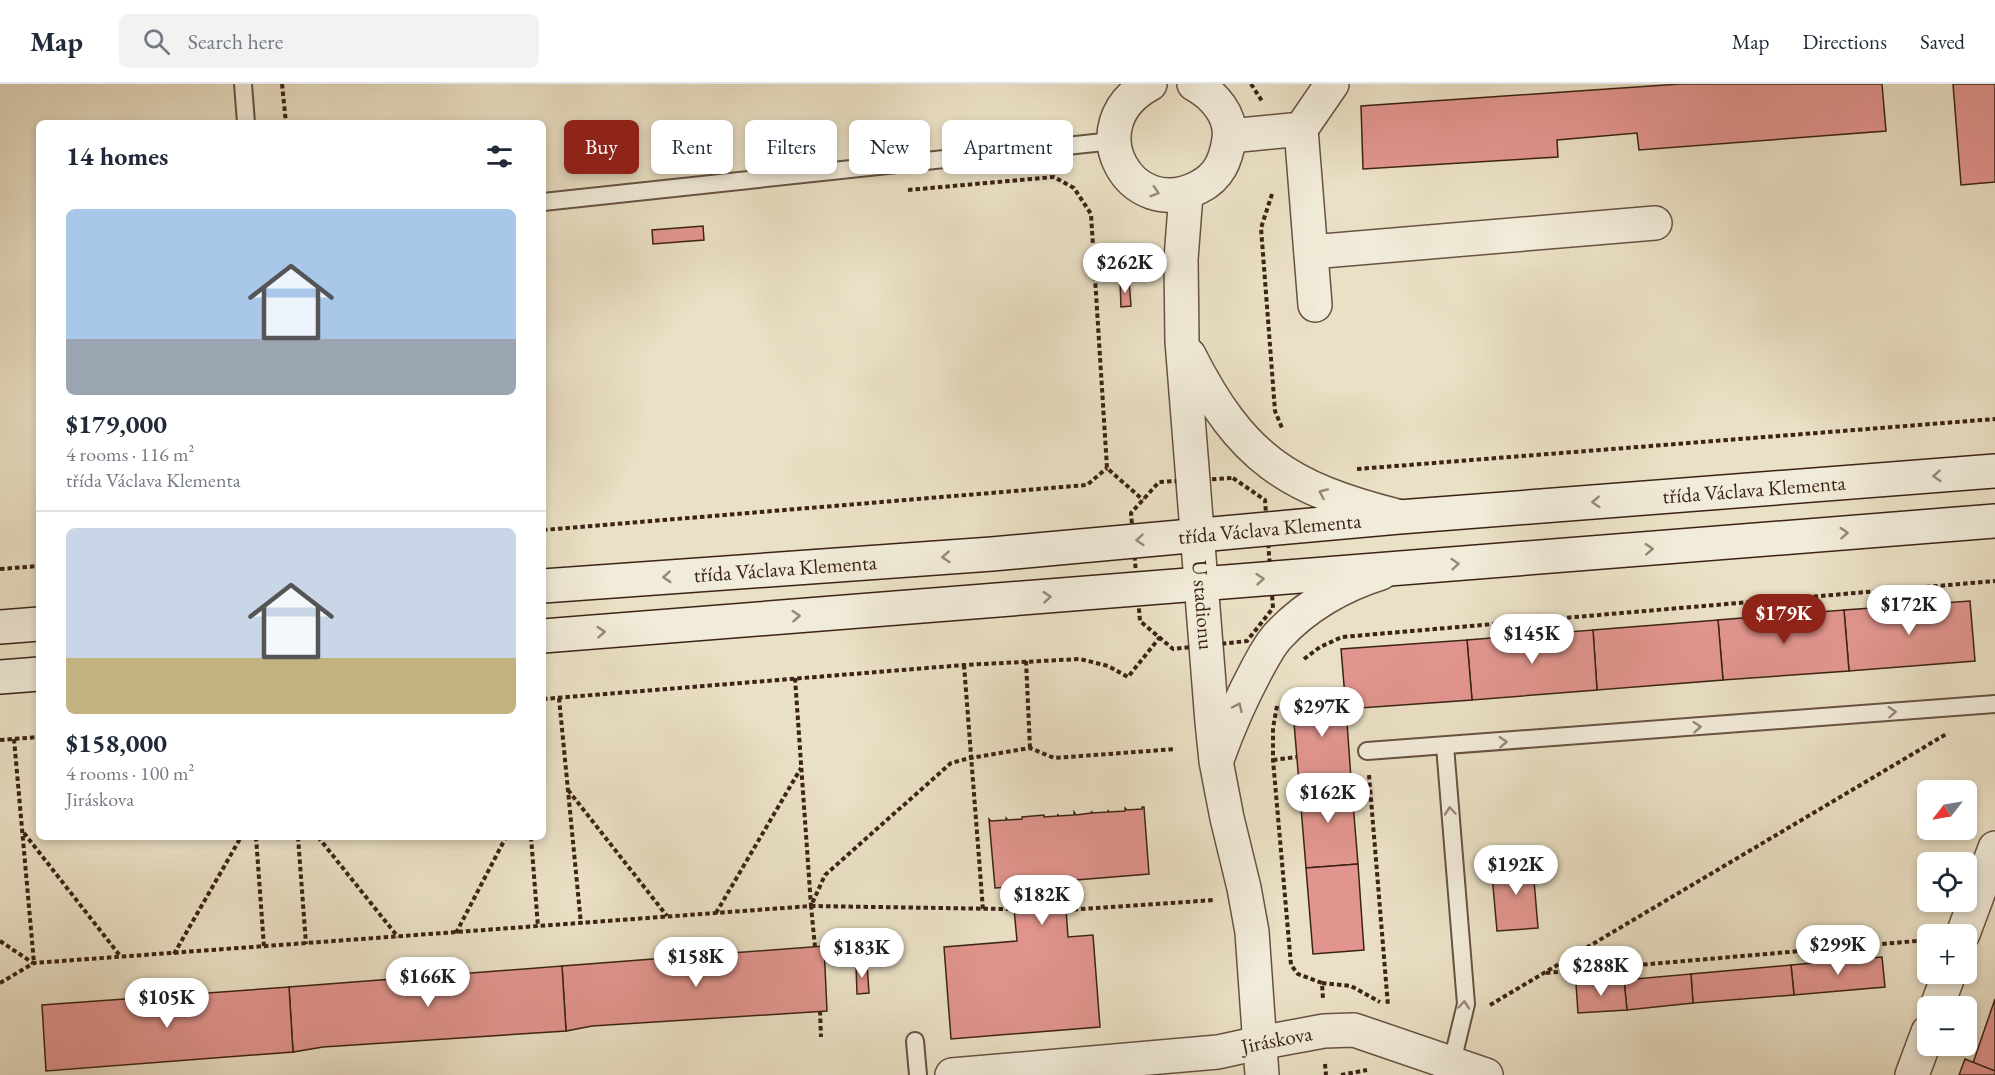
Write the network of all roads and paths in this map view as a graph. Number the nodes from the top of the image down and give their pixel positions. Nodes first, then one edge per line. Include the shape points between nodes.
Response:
1 (243, 84) edge
2 (282, 84) edge
3 (1150, 84) edge
4 (1194, 84) edge
5 (1332, 84) edge
6 (246, 120) edge
7 (286, 120) edge
8 (1301, 129) junction
9 (1230, 136) junction
10 (1113, 141) junction
11 (1275, 185) dead end
12 (900, 191) dead end
13 (1186, 194) junction
14 (546, 202) edge
15 (1655, 223) dead end
16 (1311, 252) junction
17 (1315, 305) dead end
18 (1182, 341) junction
19 (1275, 411) dead end
20 (1995, 419) edge
21 (1107, 468) junction
22 (1352, 468) dead end
23 (1995, 471) edge
24 (1143, 500) dead end
25 (1399, 517) junction
26 (1995, 522) edge
27 (546, 530) edge
28 (1198, 535) junction
29 (36, 566) edge
30 (0, 569) edge
31 (1396, 569) junction
32 (1995, 581) edge
33 (1202, 584) junction
34 (546, 586) edge
35 (36, 624) edge
36 (0, 627) edge
37 (546, 636) edge
38 (1160, 637) dead end
39 (1026, 661) junction
40 (1299, 663) dead end
41 (964, 665) junction
42 (36, 674) edge
43 (0, 677) edge
44 (795, 678) junction
45 (559, 698) junction
46 (546, 699) edge
47 (1277, 702) dead end
48 (1995, 704) edge
49 (1954, 730) dead end
50 (36, 737) edge
51 (14, 739) junction
52 (0, 740) edge
53 (1444, 746) junction
54 (1030, 748) junction
55 (1176, 749) dead end
56 (1367, 751) joint
57 (1297, 757) dead end
58 (1273, 760) junction
59 (1216, 761) junction
60 (801, 768) junction
61 (568, 790) junction
62 (23, 832) junction
63 (238, 840) edge
64 (256, 840) edge
65 (298, 840) edge
66 (320, 840) edge
67 (504, 840) edge
68 (531, 840) edge
69 (1993, 858) edge
70 (1214, 900) dead end
71 (811, 906) junction
72 (983, 910) junction
73 (716, 913) junction
74 (667, 917) junction
75 (581, 924) junction
76 (1967, 924) edge
77 (538, 927) junction
78 (456, 933) junction
79 (398, 937) junction
80 (0, 941) edge
81 (1917, 941) edge
82 (306, 944) junction
83 (264, 947) junction
84 (815, 947) dead end
85 (174, 954) junction
86 (122, 957) junction
87 (33, 963) junction
88 (1544, 974) junction
89 (0, 983) edge
90 (1388, 1006) dead end
91 (820, 1011) dead end
92 (1461, 1022) junction
93 (1324, 1031) junction
94 (820, 1037) dead end
95 (915, 1041) dead end
96 (1259, 1042) junction
97 (1919, 1056) edge
98 (1452, 1062) junction
99 (918, 1075) edge
100 (952, 1075) edge
101 (1262, 1075) edge
102 (1326, 1075) edge
103 (1486, 1075) edge
104 (1912, 1075) edge

1 - 6 lane
2 - 7 path
3 - 10 street via 1136,91 1124,105
4 - 9 street via 1220,105
5 - 8 street
8 - 9 street
8 - 16 street
9 - 13 street via 1225,161 1210,182
10 -> 13 street via 1118,161 1130,178 1147,190 1166,196
10 - 14 lane
11 - 19 path via 1261,228
12 - 21 path via 1054,177 1074,188 1091,214
13 - 18 street, U stadionu via 1181,259
15 - 16 street
16 - 17 street
25 -> 18 street, U stadionu via 1330,496 1265,460 1229,422 1204,385
18 - 28 street, U stadionu
20 - 22 path
21 - 24 path
21 - 27 path via 1087,485
23 -> 25 street, třída Václava Klementa
25 - 28 street, třída Václava Klementa
31 -> 26 street
28 - 33 street, U stadionu
28 -> 34 street, třída Václava Klementa
29 - 30 path
33 -> 31 street
59 -> 31 street via 1249,684 1275,639 1320,601 1361,580
32 - 40 path via 1342,637
37 -> 33 street
33 - 59 street, U stadionu
35 - 36 street
38 - 39 path via 1128,677 1108,666 1080,659
39 - 41 path
39 - 54 path
41 - 44 path
41 - 72 path
42 - 43 street
44 - 45 path
44 - 60 path
45 - 46 path
45 - 61 path
47 - 58 path
53 -> 48 lane
49 - 88 path
50 - 51 path
51 - 52 path
51 - 62 path
53 - 56 lane
92 -> 53 lane via 1466,1004
54 - 55 path via 1054,758
54 - 71 path via 951,764 825,876
56 - 90 path
57 - 58 path
58 - 93 path via 1291,965 1298,974 1322,982
59 - 96 street, U stadionu via 1252,933
60 - 71 path
60 - 73 path
61 - 74 path
61 - 75 path
62 - 86 path
62 - 87 path
63 - 85 path
64 - 83 path
65 - 82 path
66 - 79 path
67 - 78 path
68 - 77 path
69 - 76 street
70 - 72 path via 1068,910
71 - 72 path
71 - 73 path
71 - 84 path
73 - 74 path
74 - 75 path
75 - 77 path
77 - 78 path
78 - 79 path
79 - 82 path
80 - 87 path
81 - 88 path
82 - 83 path
83 - 85 path
85 - 86 path
86 - 87 path
87 - 89 path
88 - 92 path
91 - 94 path
92 - 98 lane
93 - 96 street, Jiráskova
93 - 98 street, Jiráskova via 1354,1030
93 - 102 path
95 - 99 lane
96 - 100 street, Jiráskova via 1218,1052
96 - 101 street, U stadionu
97 - 104 street
98 - 103 street, Jiráskova

